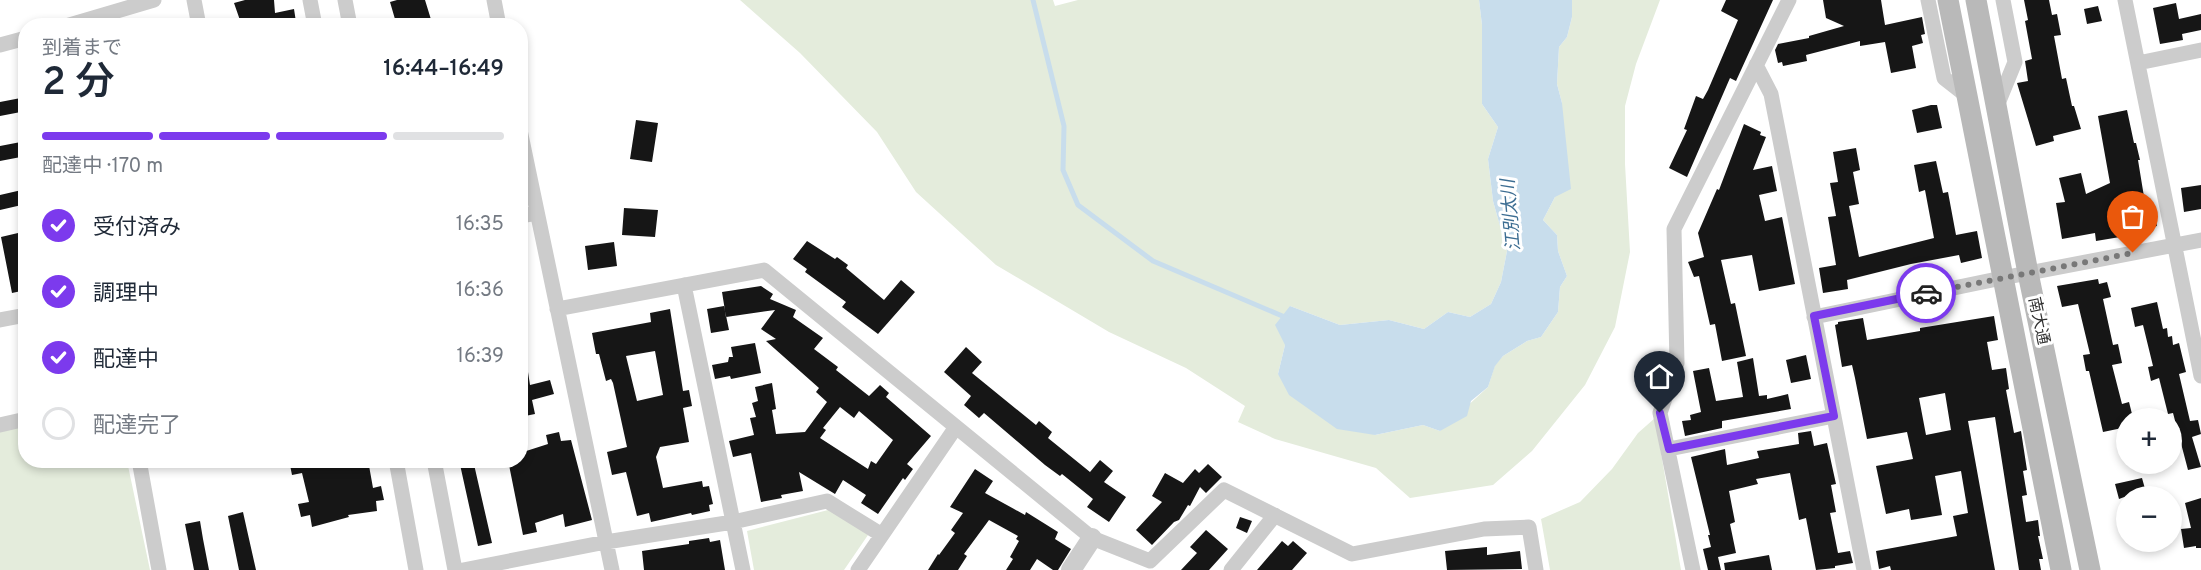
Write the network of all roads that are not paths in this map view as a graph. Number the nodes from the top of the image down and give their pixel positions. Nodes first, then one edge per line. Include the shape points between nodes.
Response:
1 (154, 0) edge
2 (194, 0) edge
3 (310, 0) edge
4 (345, 0) edge
5 (494, 0) edge
6 (1789, 0) edge
7 (1929, 0) edge
8 (1948, 0) edge
9 (1976, 0) edge
10 (2003, 0) edge
11 (2125, 0) edge
12 (93, 18) edge
13 (197, 18) edge
14 (313, 18) edge
15 (348, 18) edge
16 (497, 18) edge
17 (18, 40) edge
18 (0, 45) edge
19 (2201, 50) edge
20 (2138, 63) junction
21 (1756, 65) junction
22 (1967, 96) junction
23 (1997, 106) junction
24 (528, 169) edge
25 (537, 213) junction
26 (528, 215) edge
27 (2201, 240) edge
28 (2175, 245) junction
29 (2028, 273) junction
30 (2002, 278) junction
31 (684, 285) junction
32 (557, 309) junction
33 (1814, 316) junction
34 (18, 317) edge
35 (0, 320) edge
36 (2201, 376) edge
37 (1834, 416) junction
38 (18, 421) edge
39 (0, 425) edge
40 (956, 427) junction
41 (1669, 449) junction
42 (140, 468) edge
43 (397, 468) edge
44 (436, 468) edge
45 (1275, 515) junction
46 (733, 522) junction
47 (882, 535) junction
48 (1092, 538) junction
49 (606, 542) junction
50 (159, 570) edge
51 (416, 570) edge
52 (455, 570) edge
53 (463, 570) edge
54 (612, 570) edge
55 (743, 570) edge
56 (858, 570) edge
57 (1071, 570) edge
58 (1231, 570) edge
59 (1536, 570) edge
60 (1693, 570) edge
61 (1864, 570) edge
62 (2061, 570) edge
63 (2090, 570) edge

1 - 12 street
2 - 13 street
3 - 14 street
4 - 15 street
5 - 16 street
6 - 21 street
7 - 22 street via 1944,78
8 - 22 main road, 南大通
9 - 23 main road, 南大通
10 - 23 street via 2015,62
11 - 20 street
17 - 18 street
19 - 20 street
20 - 28 street
21 - 33 street via 1771,94
21 - 41 street via 1674,229 1677,363 1660,413
22 - 30 main road, 南大通
23 - 29 main road, 南大通
24 - 25 street
25 - 26 street
25 - 32 street
27 - 28 street
28 - 29 street
28 - 36 street
29 - 30 street
29 - 63 main road, 南大通
30 - 33 street
30 - 62 main road, 南大通
31 - 32 street
31 - 40 street via 764,270
31 - 46 street
32 - 49 street
33 - 37 street
34 - 35 street
37 - 41 street
37 - 61 street
38 - 39 street
40 - 47 street
40 - 48 street
41 - 60 street
42 - 50 street
43 - 51 street
44 - 52 street
45 - 48 street via 1224,490 1149,561
45 - 58 street
45 - 59 street via 1352,554 1484,530 1528,527
46 - 47 street via 827,501
46 - 49 street
46 - 55 street
47 - 56 street
48 - 57 street
49 - 53 street
49 - 54 street

